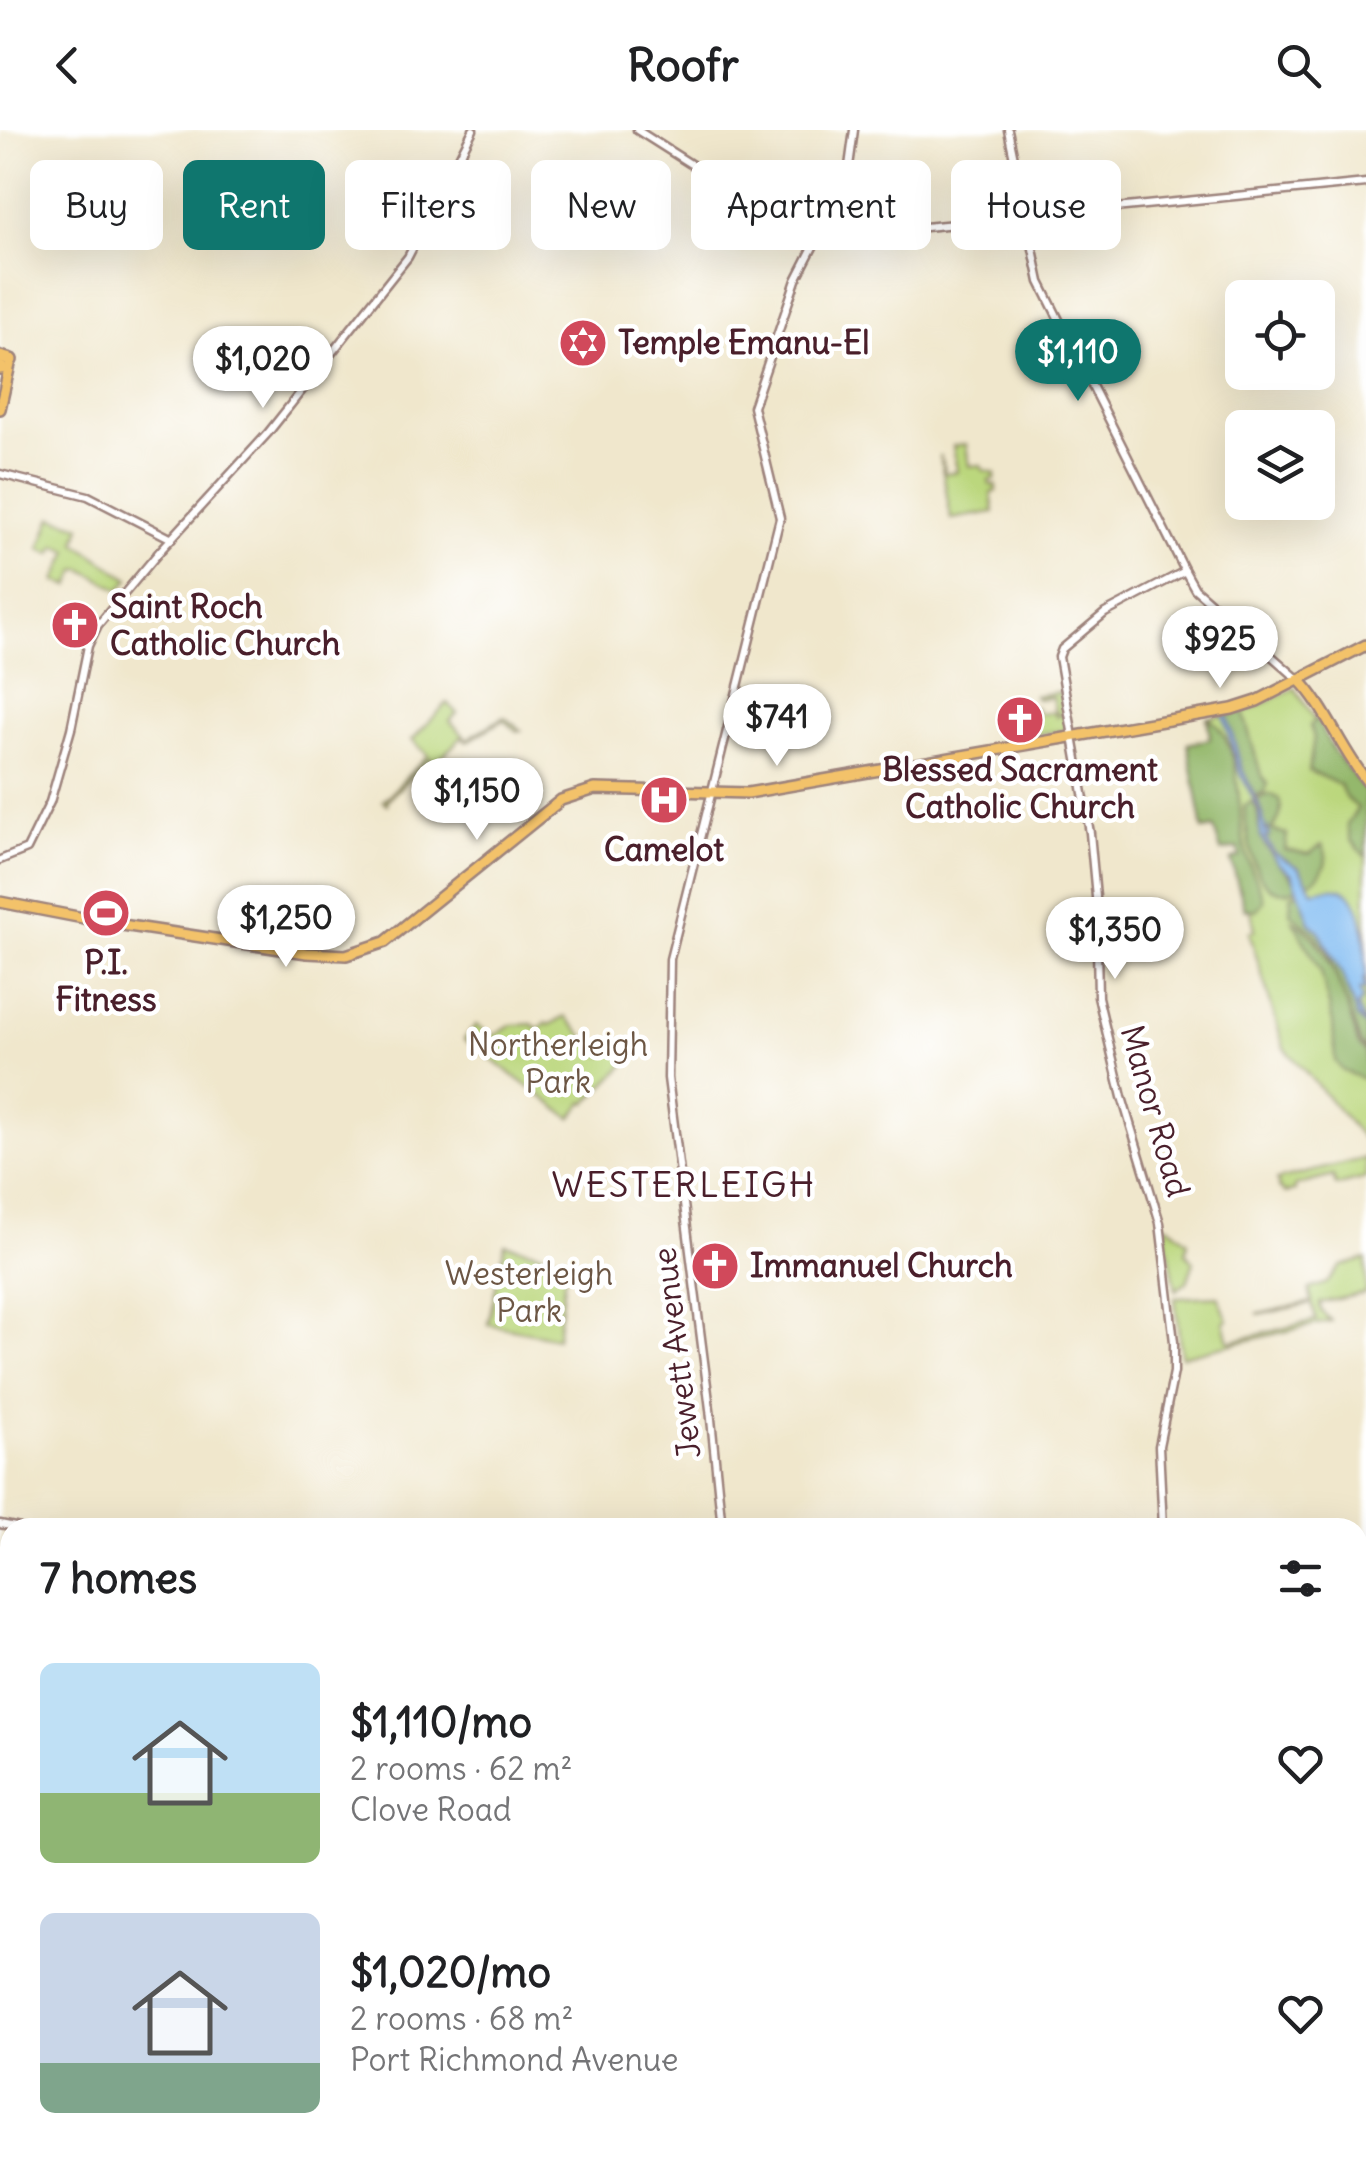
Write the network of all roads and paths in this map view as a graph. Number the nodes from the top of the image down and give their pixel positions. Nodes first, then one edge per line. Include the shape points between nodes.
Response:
1 (473, 130) edge
2 (637, 130) edge
3 (854, 130) edge
4 (1008, 130) edge
5 (850, 160) edge
6 (1014, 160) edge
7 (691, 164) edge
8 (1366, 184) edge
9 (1121, 208) edge
10 (812, 250) edge
11 (1033, 250) edge
12 (3, 365) edge
13 (0, 409) edge
14 (0, 474) edge
15 (172, 539) junction
16 (1184, 571) junction
17 (1366, 645) edge
18 (1299, 680) junction
19 (1073, 735) junction
20 (1366, 780) edge
21 (713, 794) junction
22 (0, 860) edge
23 (0, 902) edge
24 (721, 1518) edge
25 (1163, 1518) edge

1 - 15 street via 408,258 268,434
2 - 7 street
3 - 5 street, Jewett Avenue
4 - 6 street
8 - 9 street
10 - 21 street, Jewett Avenue via 754,406 780,518
11 - 16 street via 1040,282 1084,376
12 - 13 main road
14 - 15 street via 88,496
15 - 22 street via 98,625 50,802 30,846
16 - 18 street via 1195,589
16 - 19 street, Manor Road via 1105,613 1062,649
17 - 18 main road
18 - 19 main road via 1245,706
18 - 20 main road
19 - 21 main road via 783,788
19 - 25 street, Manor Road via 1090,832 1098,997 1160,1223 1174,1342 1159,1446
21 - 23 main road via 595,789 566,797 385,942 346,955 232,943
21 - 24 street, Jewett Avenue via 670,959 668,1070

